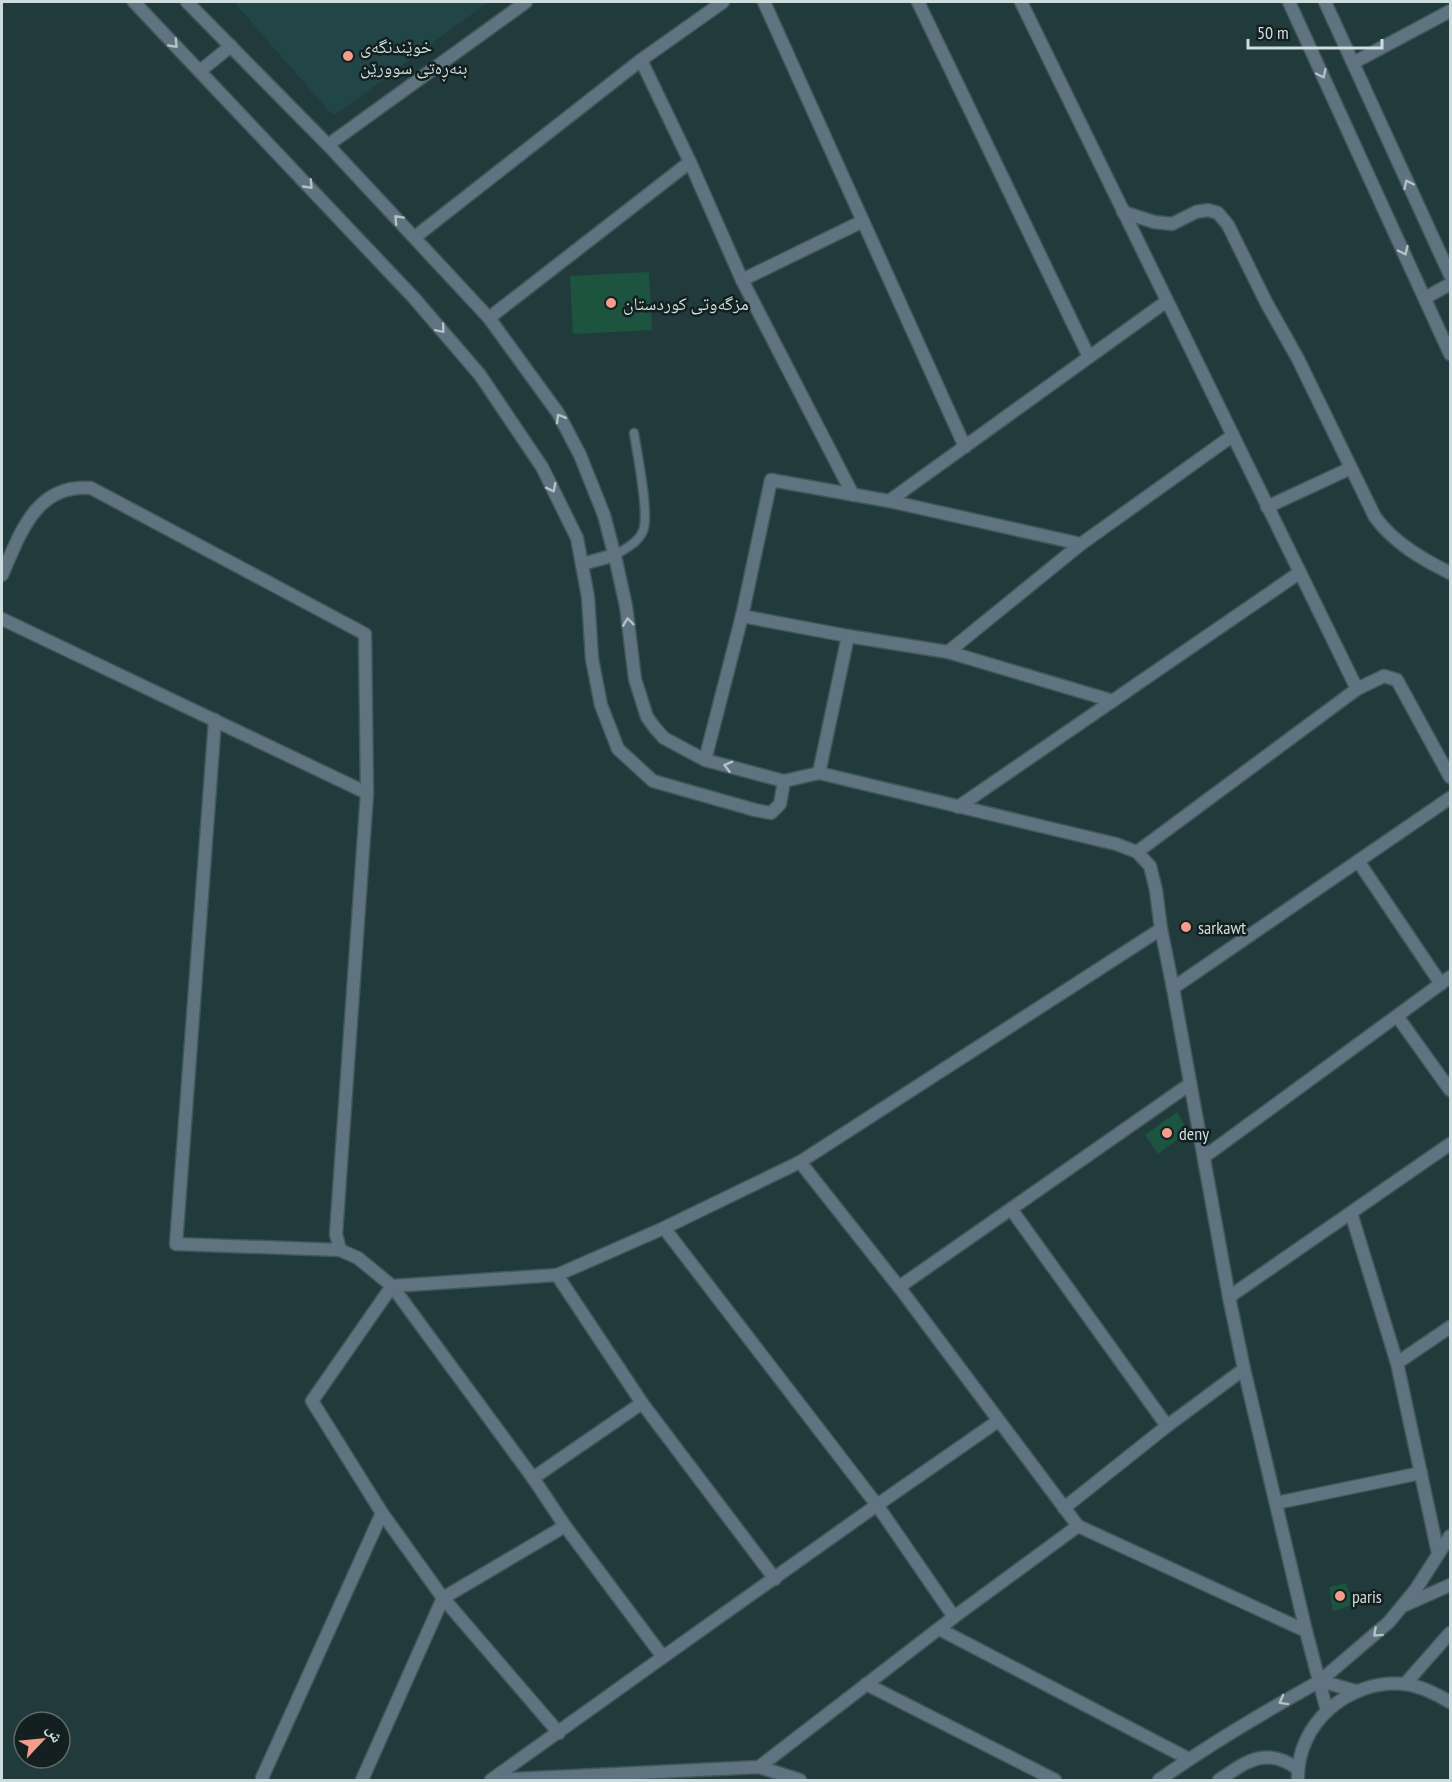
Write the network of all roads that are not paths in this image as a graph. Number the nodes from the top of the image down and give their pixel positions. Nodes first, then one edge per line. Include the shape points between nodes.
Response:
1 (134, 2) edge
2 (187, 2) edge
3 (526, 2) edge
4 (723, 2) edge
5 (764, 2) edge
6 (918, 2) edge
7 (1021, 2) edge
8 (1289, 2) edge
9 (1325, 2) edge
10 (1450, 11) edge
11 (231, 46) junction
12 (641, 60) junction
13 (1353, 63) junction
14 (200, 71) junction
15 (328, 145) junction
16 (690, 162) junction
17 (1123, 212) junction
18 (863, 221) junction
19 (415, 237) junction
20 (1450, 275) edge
21 (742, 280) junction
22 (1450, 284) edge
23 (1425, 298) junction
24 (1167, 301) junction
25 (489, 318) junction
26 (1450, 354) edge
27 (1089, 357) junction
28 (634, 432) dead end
29 (1232, 436) junction
30 (965, 447) junction
31 (1351, 468) junction
32 (853, 495) junction
33 (889, 501) junction
34 (1267, 507) junction
35 (1081, 544) junction
36 (615, 555) junction
37 (582, 564) junction
38 (1299, 573) junction
39 (1450, 573) edge
40 (2, 576) edge
41 (742, 616) junction
42 (2, 619) edge
43 (848, 636) junction
44 (948, 652) junction
45 (1357, 689) junction
46 (1113, 701) junction
47 (215, 720) junction
48 (705, 760) junction
49 (819, 773) junction
50 (1450, 777) edge
51 (784, 781) junction
52 (367, 794) junction
53 (1450, 798) edge
54 (958, 807) junction
55 (1137, 852) junction
56 (1358, 861) junction
57 (1161, 928) junction
58 (1446, 980) edge
59 (1173, 988) junction
60 (1397, 1016) junction
61 (1190, 1084) junction
62 (1450, 1090) edge
63 (1450, 1144) edge
64 (1204, 1157) junction
65 (800, 1162) junction
66 (1011, 1209) junction
67 (1351, 1213) junction
68 (664, 1227) junction
69 (340, 1250) junction
70 (557, 1275) junction
71 (392, 1286) junction
72 (898, 1287) junction
73 (1229, 1297) junction
74 (1450, 1327) edge
75 (1397, 1363) junction
76 (1244, 1369) junction
77 (642, 1403) junction
78 (998, 1421) junction
79 (1167, 1426) junction
80 (1420, 1473) junction
81 (533, 1478) junction
82 (1276, 1503) junction
83 (877, 1505) junction
84 (1064, 1508) junction
85 (382, 1513) junction
86 (1078, 1526) junction
87 (565, 1527) junction
88 (1450, 1536) edge
89 (1438, 1553) junction
90 (775, 1579) junction
91 (1450, 1584) edge
92 (443, 1598) junction
93 (1403, 1606) junction
94 (954, 1617) junction
95 (939, 1629) junction
96 (1306, 1631) junction
97 (1450, 1633) edge
98 (663, 1657) junction
99 (1320, 1681) junction
100 (866, 1684) junction
101 (1405, 1684) junction
102 (1356, 1691) junction
103 (1450, 1702) edge
104 (1328, 1711) junction
105 (559, 1733) junction
106 (1189, 1759) junction
107 (759, 1767) junction
108 (1298, 1775) edge
109 (263, 1780) edge
110 (362, 1780) edge
111 (484, 1780) edge
112 (491, 1780) edge
113 (800, 1780) edge
114 (1055, 1780) edge
115 (1159, 1780) edge
116 (1218, 1780) edge

1 -> 14 street
2 - 11 street
3 - 15 street
4 - 12 street
5 - 18 street
6 - 27 street
7 - 17 street
8 -> 23 street
9 - 13 street
10 - 13 street
11 - 14 street
11 - 15 street
12 - 16 street
12 - 19 street
20 -> 13 street
14 -> 37 street via 414,298 480,375 542,467 578,538
19 -> 15 street
16 - 21 street
16 - 25 street
17 - 24 street
17 - 31 street via 1172,224 1197,212 1218,213 1228,225 1298,359
18 - 21 street
18 - 30 street
19 - 25 street
21 - 32 street
22 - 23 street
23 - 26 street
24 - 27 street
24 - 29 street
36 -> 25 street via 580,455 558,413
27 - 30 street
28 - 36 lane via 646,515 643,530 634,543
29 - 34 street
29 - 35 street
30 - 33 street
31 - 34 street
31 - 39 street via 1383,528 1404,546
32 - 33 street
32 - 41 street via 771,480
33 - 35 street
34 - 38 street
35 - 44 street
36 - 37 street
48 -> 36 street via 664,738 647,717 635,680
37 - 51 street via 592,659 601,705 618,749 653,781 755,810 771,813 780,804
38 - 45 street
38 - 46 street
40 - 52 street via 20,535 41,503 67,488 91,488 365,634
41 - 43 street
41 - 48 street
42 - 47 street
43 - 44 street
43 - 49 street
44 - 46 street
45 - 50 street via 1384,676 1397,680
45 - 55 street
46 - 54 street
47 - 52 street
47 - 69 street via 176,1244
51 -> 48 street
49 - 51 street
49 - 54 street
52 - 69 street via 336,1234
53 - 56 street
54 - 55 street
55 - 57 street via 1150,866
56 - 58 street
56 - 59 street
57 - 59 street
57 - 65 street
58 - 60 street
59 - 61 street
60 - 62 street
60 - 64 street
61 - 64 street
61 - 66 street
63 - 67 street
64 - 73 street
65 - 68 street
65 - 72 street
66 - 72 street
66 - 79 street
67 - 73 street
67 - 75 street
68 - 70 street
68 - 83 street
69 - 71 street via 358,1258
70 - 71 street
70 - 77 street
71 - 81 street
71 - 85 street via 312,1401
72 - 78 street
73 - 76 street
74 - 75 street
75 - 80 street
76 - 79 street
76 - 82 street
77 - 81 street
77 - 90 street
78 - 83 street
78 - 84 street
79 - 84 street
80 - 82 street
80 - 89 street
81 - 87 street
82 - 96 street
83 - 90 street
83 - 94 street
84 - 86 street
85 - 92 street
85 - 109 street
86 - 94 street
86 - 96 street
87 - 92 street
87 - 98 street
88 - 89 street
89 - 93 street
90 - 98 street
91 - 93 street
92 - 105 street
92 - 110 street
93 -> 99 street
94 - 95 street
95 - 100 street
95 - 106 street
96 - 99 street
97 - 101 street
98 - 105 street
99 - 102 street
99 - 104 street
99 -> 106 street
100 - 107 street
100 - 114 street
101 - 102 street via 1380,1684
101 - 103 street via 1431,1691
102 - 104 street
104 - 108 street via 1317,1721 1305,1743
105 - 112 street
106 - 115 street
107 - 112 street
107 - 113 street
108 - 116 street via 1281,1759 1261,1757
111 - 112 street

